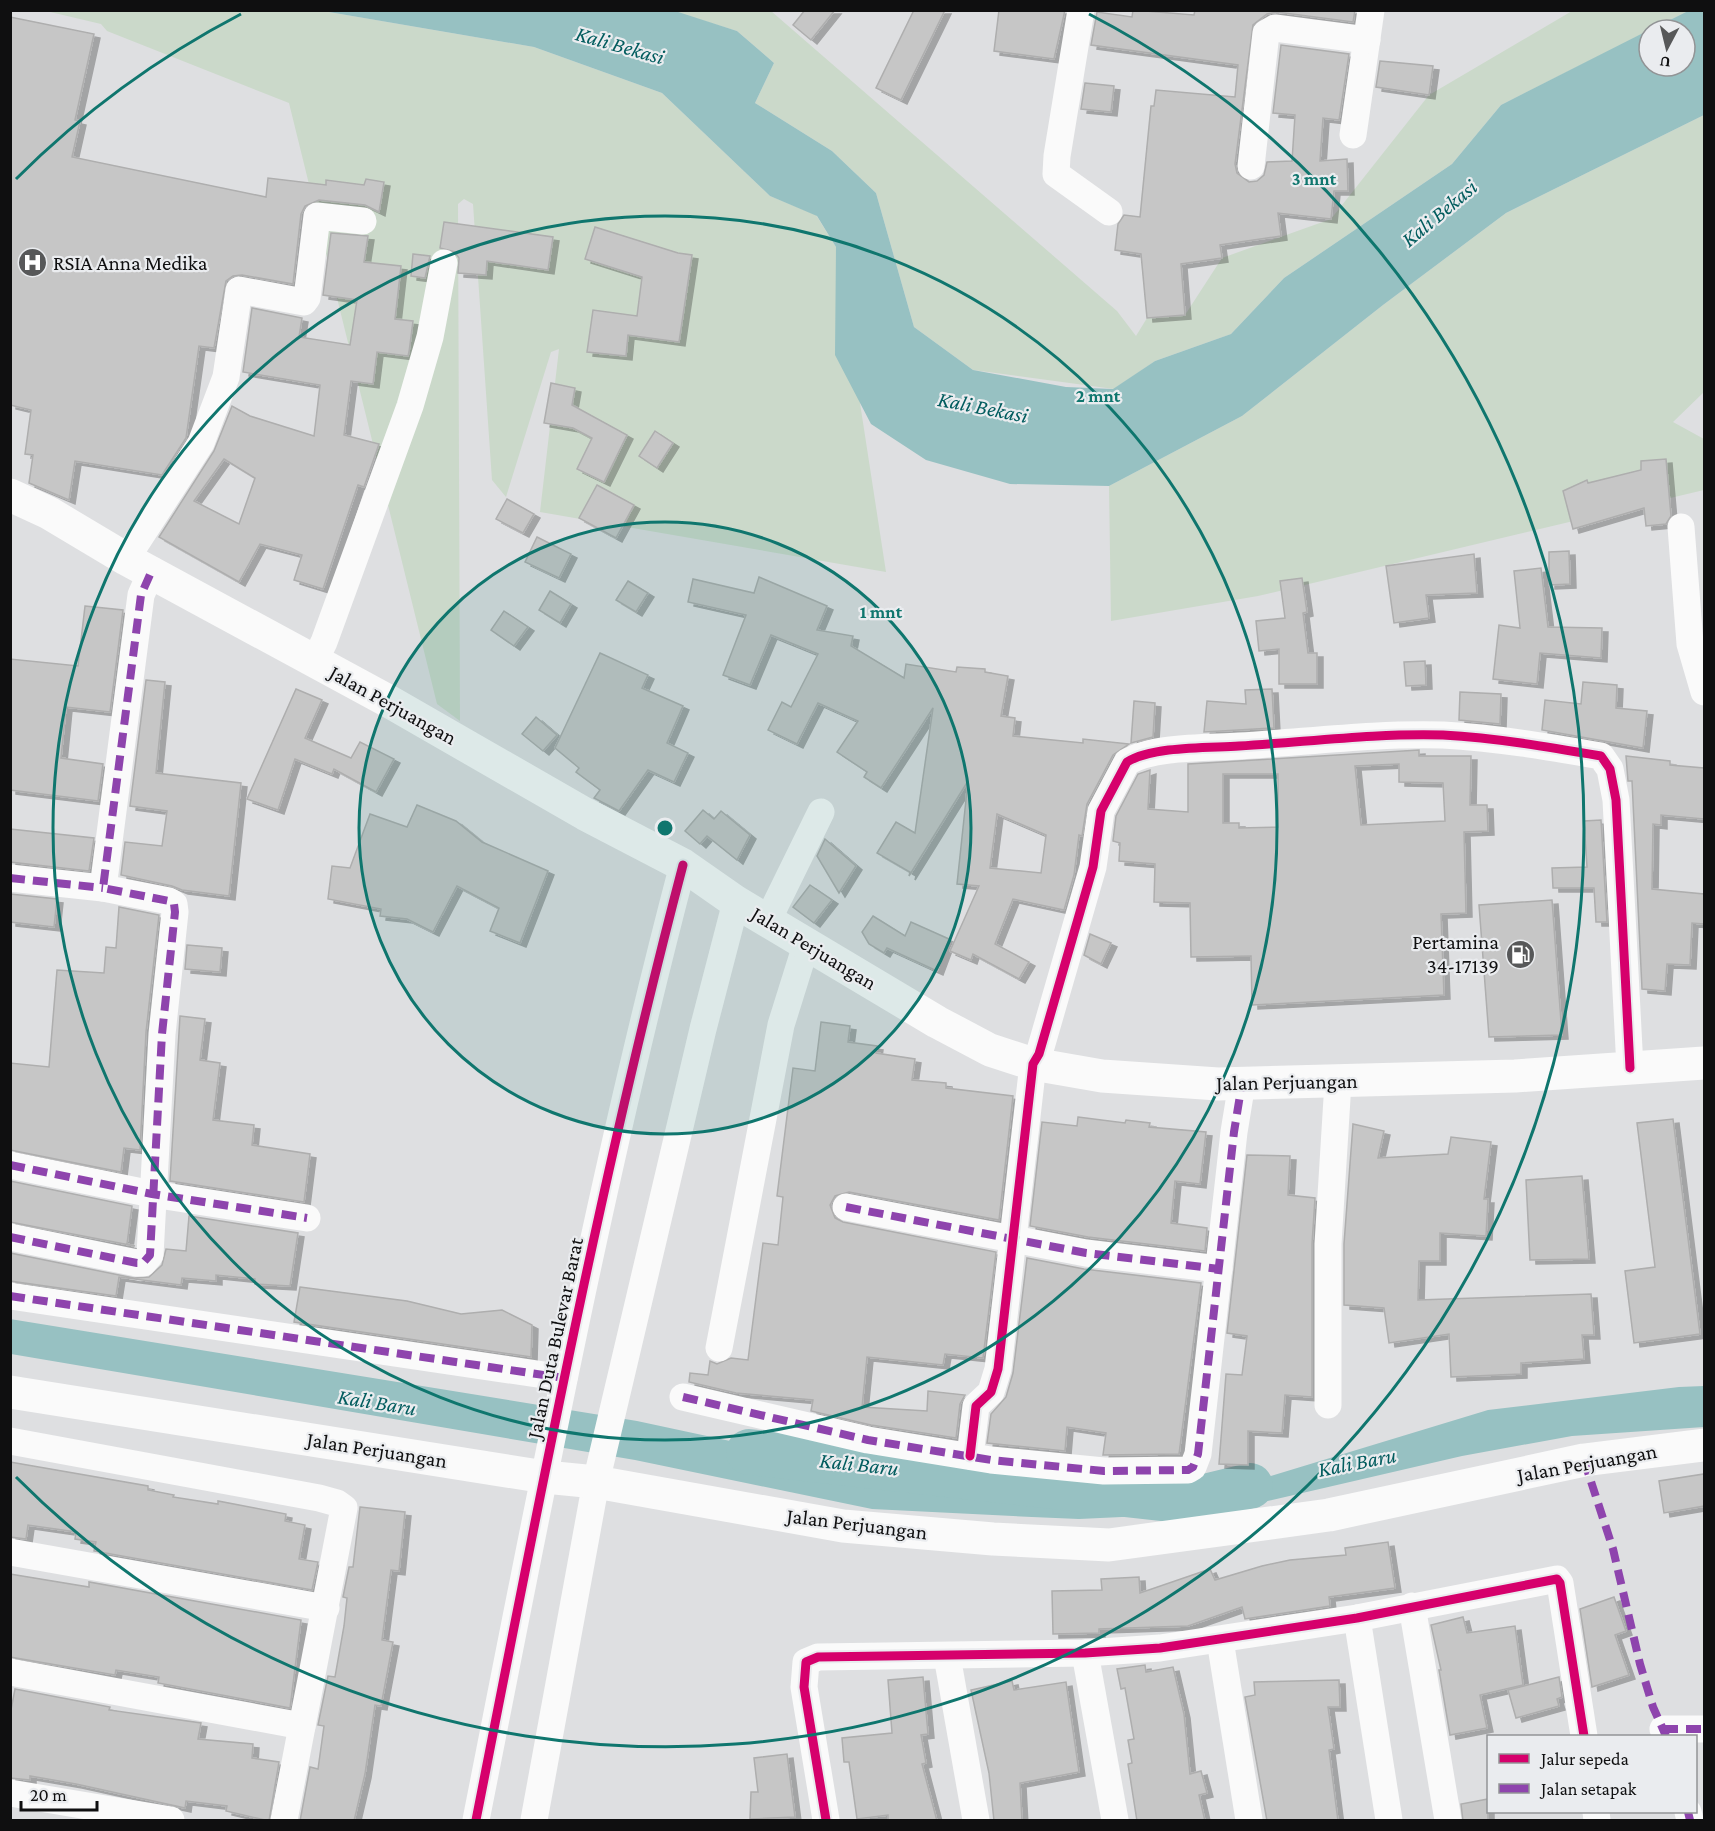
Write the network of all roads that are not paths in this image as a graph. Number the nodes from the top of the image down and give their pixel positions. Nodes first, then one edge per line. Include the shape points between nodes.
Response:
1 (1081, 10) edge
2 (1371, 10) edge
3 (1367, 40) junction
4 (1353, 135) dead end
5 (1251, 166) dead end
6 (1109, 212) dead end
7 (363, 221) dead end
8 (444, 263) dead end
9 (10, 495) edge
10 (1681, 527) dead end
11 (139, 565) junction
12 (315, 660) junction
13 (1704, 692) edge
14 (821, 812) dead end
15 (682, 865) junction
16 (10, 878) edge
17 (103, 888) junction
18 (736, 902) junction
19 (768, 920) junction
20 (806, 945) junction
21 (1704, 1063) edge
22 (1033, 1064) junction
23 (1630, 1068) junction
24 (1338, 1082) junction
25 (1242, 1083) junction
26 (10, 1165) edge
27 (152, 1194) junction
28 (846, 1207) dead end
29 (307, 1218) dead end
30 (10, 1237) edge
31 (1012, 1240) junction
32 (1219, 1269) junction
33 (10, 1296) edge
34 (719, 1348) dead end
35 (562, 1387) junction
36 (10, 1392) edge
37 (683, 1397) dead end
38 (1328, 1405) dead end
39 (10, 1441) edge
40 (1704, 1445) edge
41 (970, 1456) junction
42 (548, 1464) junction
43 (598, 1472) junction
44 (10, 1552) edge
45 (1412, 1606) junction
46 (326, 1608) junction
47 (1357, 1618) junction
48 (1220, 1640) junction
49 (1085, 1653) junction
50 (947, 1656) junction
51 (10, 1672) edge
52 (302, 1726) junction
53 (1704, 1729) edge
54 (1584, 1735) edge
55 (1665, 1735) edge
56 (10, 1793) edge
57 (171, 1821) edge
58 (284, 1821) edge
59 (476, 1821) edge
60 (534, 1821) edge
61 (826, 1821) edge
62 (976, 1821) edge
63 (1114, 1821) edge
64 (1249, 1821) edge
65 (1389, 1821) edge
66 (1448, 1821) edge

1 - 6 street via 1056,174
2 - 3 street
3 - 4 street
3 - 5 street via 1275,28 1266,33
7 - 11 street via 317,216 304,302 239,290 226,377 195,457
8 - 12 street via 430,337 410,406
9 - 11 main road, Jalan Perjuangan
10 - 13 street via 1690,644
11 - 12 main road, Jalan Perjuangan
11 - 17 street via 141,595
12 - 15 main road, Jalan Perjuangan
14 - 19 street
15 - 18 main road, Jalan Perjuangan
15 - 35 street, Jalan Duta Bulevar Barat via 638,1037
16 - 17 street
17 - 27 street via 174,904
18 - 19 main road, Jalan Perjuangan
18 - 43 street
19 - 20 main road, Jalan Perjuangan
20 - 22 main road, Jalan Perjuangan via 990,1050
20 - 34 street via 781,1025
21 - 23 main road, Jalan Perjuangan
22 - 23 street via 1093,867 1101,812 1127,762 1167,751 1355,736 1443,735 1524,742 1605,759 1616,800
22 - 25 main road, Jalan Perjuangan via 1067,1072 1155,1081
22 - 31 street
23 - 24 main road, Jalan Perjuangan
24 - 25 main road, Jalan Perjuangan
24 - 38 street via 1328,1244
25 - 32 street
26 - 27 street
27 - 29 street
27 - 30 street via 150,1255 143,1263
28 - 31 street
31 - 32 street
31 - 41 street via 998,1369 991,1392 976,1406
32 - 41 street via 1198,1454 1193,1467 1104,1471
33 - 35 street
35 - 42 street, Jalan Duta Bulevar Barat
36 - 42 main road, Jalan Perjuangan
37 - 41 street via 868,1440
39 - 46 street via 337,1503 344,1508 344,1515
40 - 43 main road, Jalan Perjuangan via 1584,1460 1329,1515 1109,1545 843,1526
42 - 43 main road, Jalan Perjuangan
42 - 59 street, Jalan Duta Bulevar Barat
43 - 60 street
44 - 46 street
45 - 47 street
45 - 54 street via 1559,1580
45 - 66 street
46 - 52 street
47 - 48 street
47 - 65 street
48 - 49 street
48 - 64 street
49 - 50 street
49 - 63 street
50 - 61 street via 842,1655 809,1658 806,1662 804,1687
50 - 62 street
51 - 52 street
52 - 58 street
53 - 55 street via 1663,1729
56 - 57 street

